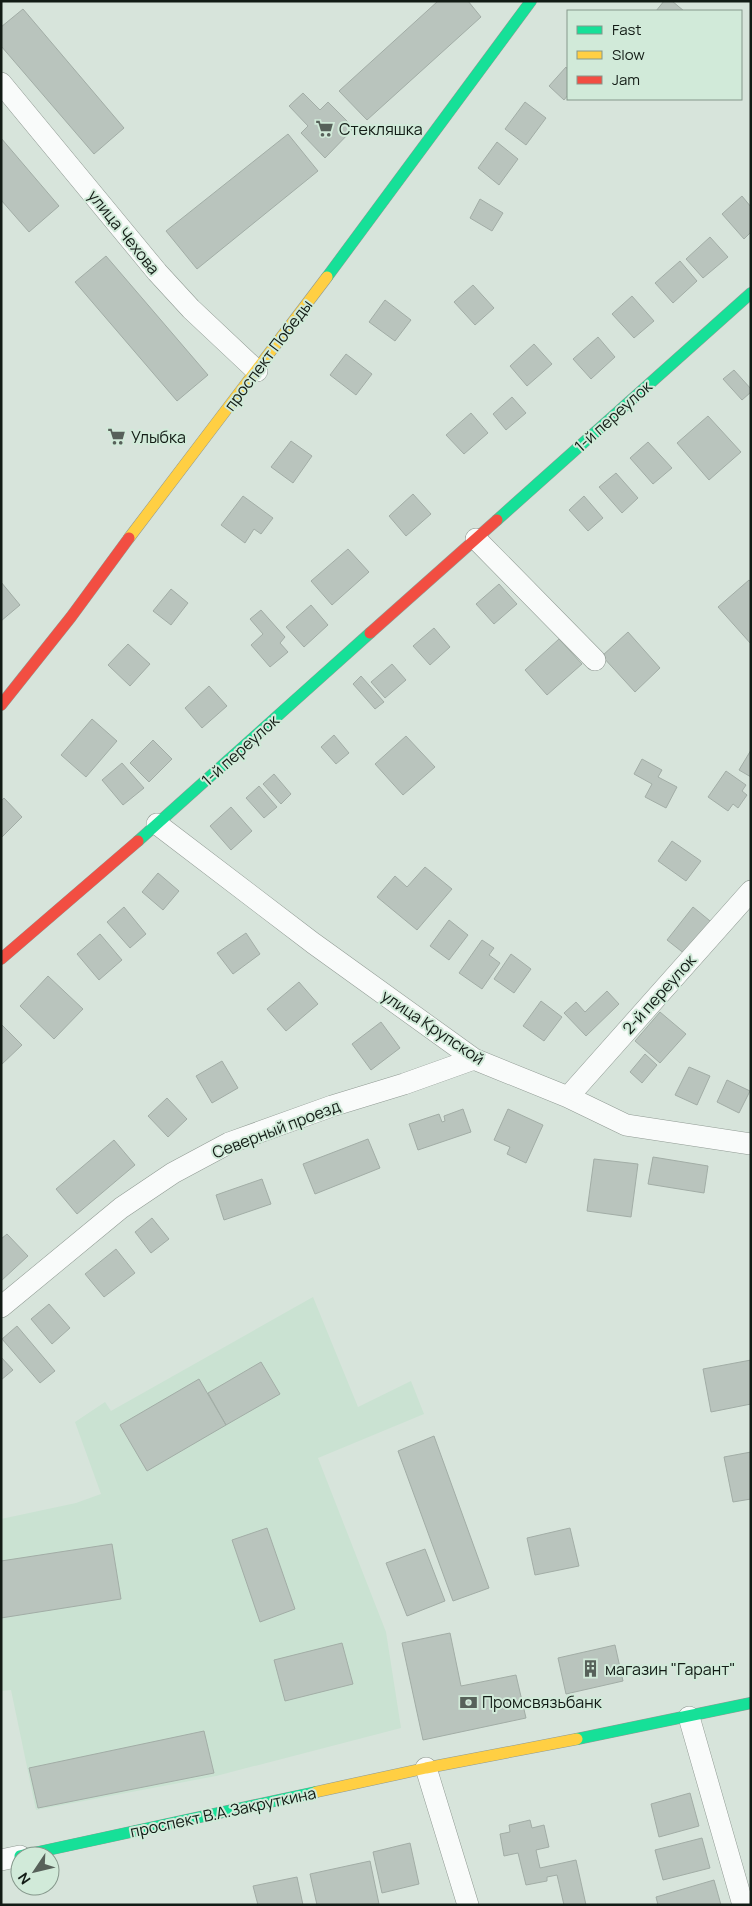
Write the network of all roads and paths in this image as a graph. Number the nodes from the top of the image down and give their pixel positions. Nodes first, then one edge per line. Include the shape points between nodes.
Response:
1 (531, 1) edge
2 (1, 83) edge
3 (751, 293) edge
4 (257, 371) junction
5 (476, 539) junction
6 (595, 660) dead end
7 (1, 705) edge
8 (156, 824) junction
9 (751, 891) edge
10 (1, 959) edge
11 (474, 1059) junction
12 (568, 1098) junction
13 (751, 1144) edge
14 (1, 1307) edge
15 (751, 1703) edge
16 (689, 1717) junction
17 (426, 1768) junction
18 (60, 1847) edge
19 (468, 1905) edge
20 (743, 1905) edge

1 - 4 street, проспект Победы
2 - 4 street, улица Чехова via 156,272 191,310
3 - 5 street, 1-й переулок
4 - 7 street, проспект Победы
5 - 6 street
5 - 8 street, 1-й переулок
8 - 10 street, 1-й переулок
8 - 11 street, улица Крупской
9 - 12 street, 2-й переулок
11 - 12 street, улица Крупской
11 - 14 street, Северный проезд via 221,1147 173,1173 121,1208
12 - 13 street, улица Крупской via 626,1124
15 - 16 street, проспект В.А.Закруткина
16 - 17 street, проспект В.А.Закруткина
16 - 20 street
17 - 18 street, проспект В.А.Закруткина
17 - 19 street

